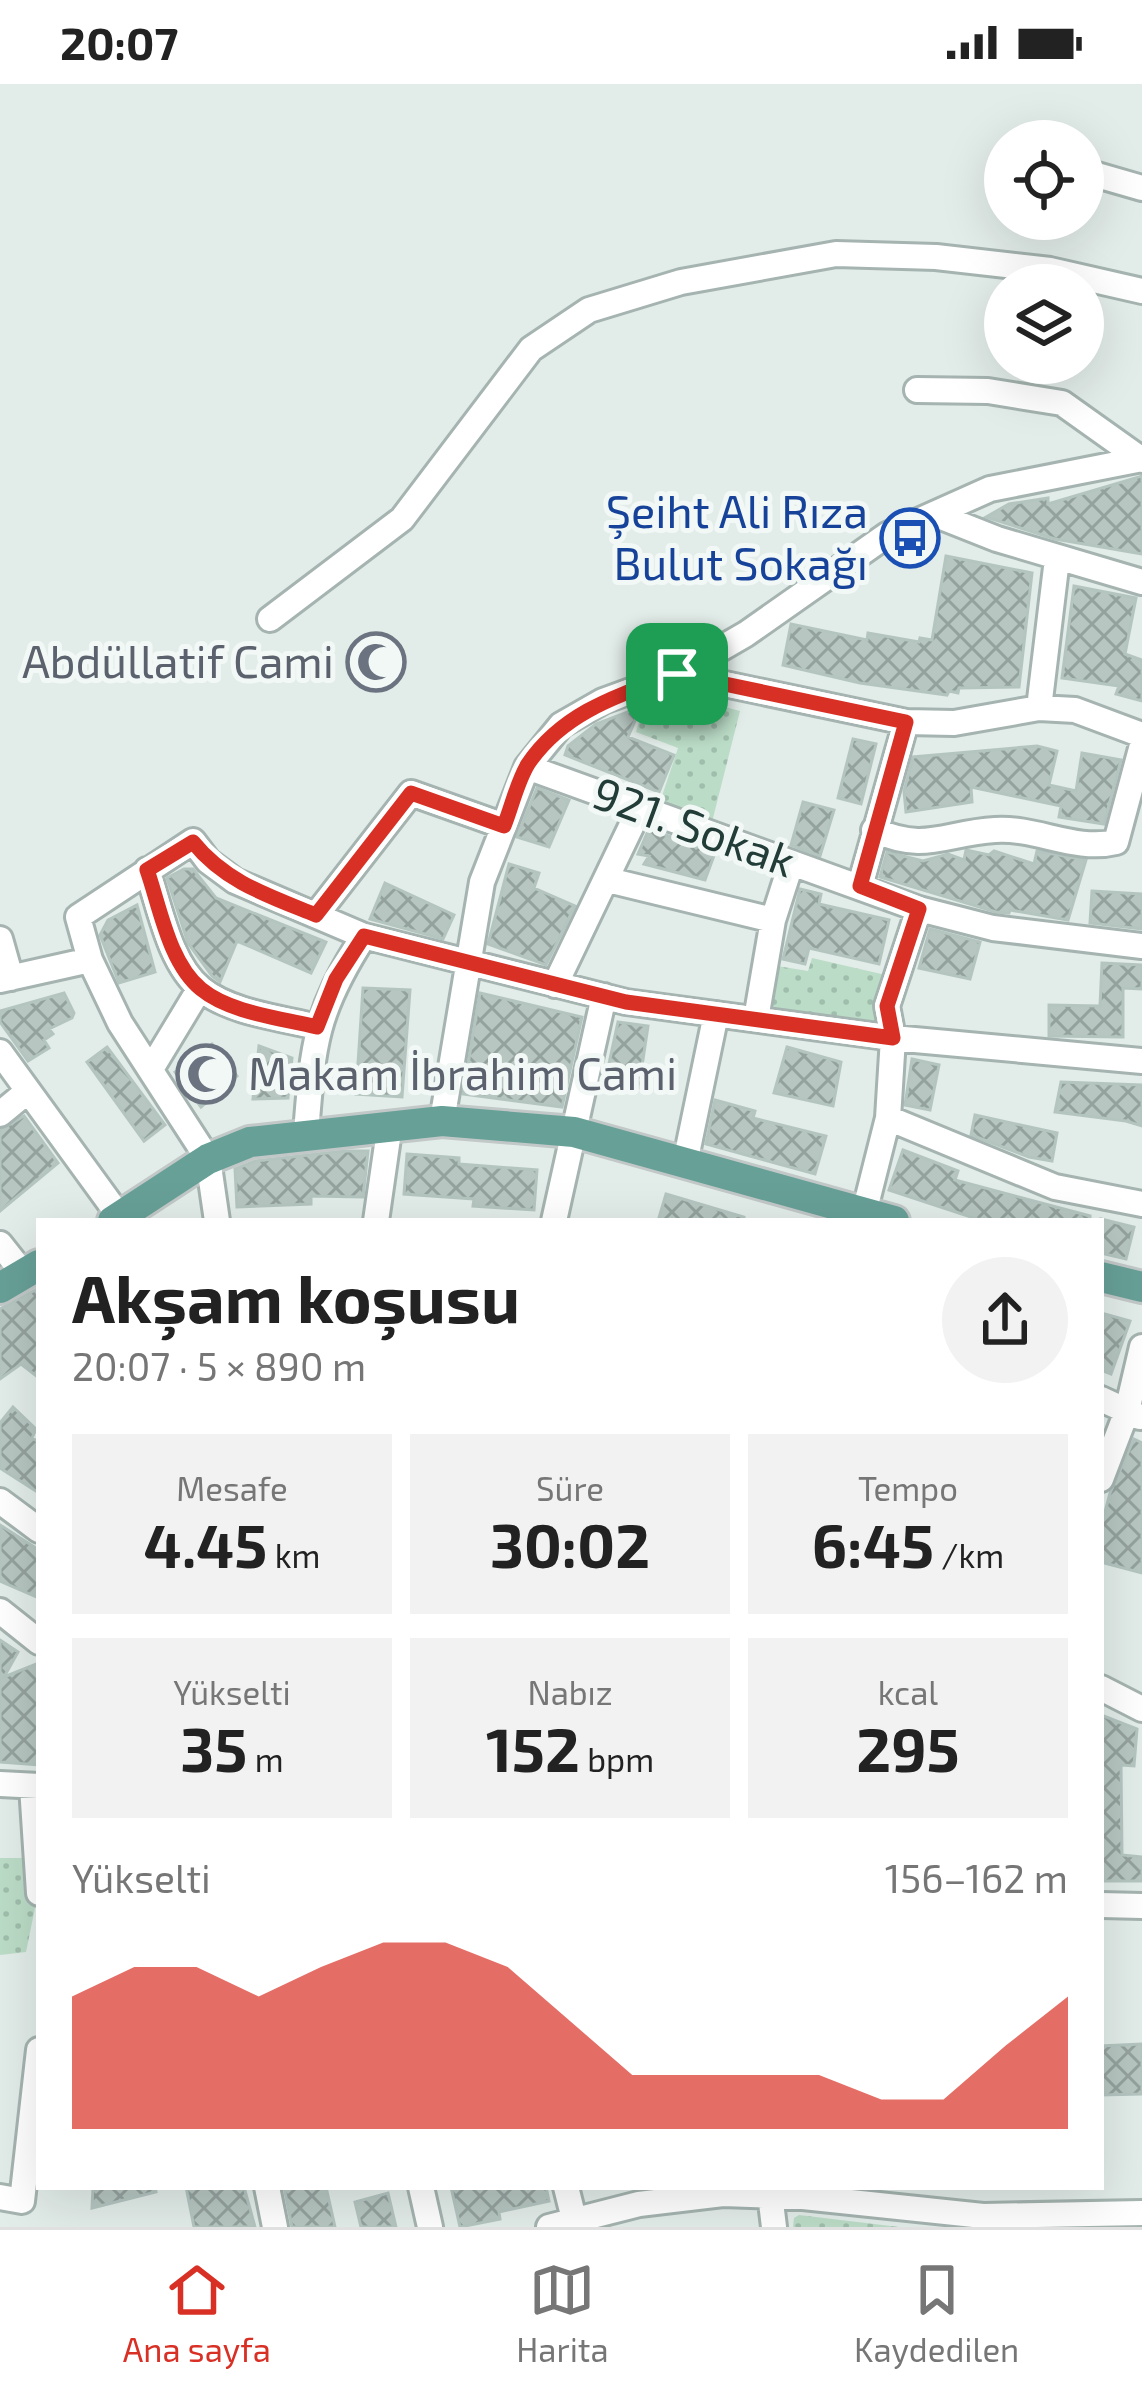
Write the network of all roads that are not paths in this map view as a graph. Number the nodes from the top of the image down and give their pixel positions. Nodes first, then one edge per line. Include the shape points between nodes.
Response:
1 (1104, 177) edge
2 (1142, 188) edge
3 (1142, 291) edge
4 (917, 390) dead end
5 (1142, 459) edge
6 (934, 514) junction
7 (1058, 559) junction
8 (1142, 583) edge
9 (270, 619) dead end
10 (677, 674) junction
11 (1039, 708) junction
12 (906, 722) junction
13 (1142, 735) edge
14 (1142, 745) edge
15 (526, 767) junction
16 (640, 808) junction
17 (504, 826) junction
18 (874, 830) junction
19 (791, 864) junction
20 (147, 870) junction
21 (608, 880) junction
22 (860, 886) junction
23 (919, 909) junction
24 (316, 915) junction
25 (773, 920) junction
26 (364, 936) junction
27 (0, 939) edge
28 (1142, 946) edge
29 (90, 960) junction
30 (466, 963) junction
31 (6, 979) edge
32 (555, 985) junction
33 (200, 988) junction
34 (604, 996) junction
35 (716, 1014) junction
36 (756, 1019) junction
37 (317, 1027) junction
38 (893, 1038) junction
39 (0, 1052) edge
40 (1142, 1061) edge
41 (151, 1069) junction
42 (28, 1090) junction
43 (0, 1114) edge
44 (888, 1118) junction
45 (442, 1121) junction
46 (390, 1124) junction
47 (574, 1132) junction
48 (306, 1133) junction
49 (208, 1159) junction
50 (685, 1162) junction
51 (1142, 1204) edge
52 (879, 1217) edge
53 (115, 1218) edge
54 (118, 1218) edge
55 (217, 1218) edge
56 (378, 1218) edge
57 (555, 1218) edge
58 (0, 1244) edge
59 (21, 1275) edge
60 (1104, 1278) edge
61 (1142, 1288) edge
62 (1142, 1346) edge
63 (1104, 1400) edge
64 (1135, 1415) edge
65 (1104, 1473) edge
66 (0, 1501) edge
67 (36, 1528) edge
68 (0, 1610) edge
69 (36, 1640) edge
70 (1104, 1690) edge
71 (1142, 1709) edge
72 (0, 1784) edge
73 (35, 1786) edge
74 (1104, 1905) edge
75 (1142, 1906) edge
76 (36, 2105) edge
77 (34, 2142) edge
78 (269, 2190) edge
79 (422, 2190) edge
80 (567, 2190) edge
81 (1082, 2190) edge
82 (688, 2192) edge
83 (802, 2192) edge
84 (770, 2194) junction
85 (0, 2197) edge
86 (1142, 2212) edge
87 (1083, 2214) junction
88 (574, 2219) junction
89 (275, 2227) edge
90 (430, 2227) edge
91 (549, 2227) edge
92 (774, 2227) edge

1 - 2 street
3 - 9 street via 1050,270 836,254 681,282 589,310 531,350 402,519
4 - 5 street via 1062,403
5 - 6 street via 990,489
6 - 7 street
6 - 10 street via 887,535
7 - 8 street
7 - 11 street
10 - 12 street
10 - 15 street via 561,725
11 - 12 street via 954,723
11 - 13 street via 1075,710
12 - 18 street
14 - 18 street via 1117,842 1098,847 998,829 921,844
15 - 16 street, 921. Sokak
15 - 17 street
16 - 19 street, 921. Sokak
16 - 21 street
17 - 24 street via 411,793
17 - 30 street via 482,882
18 - 22 street
19 - 22 street, 921. Sokak
19 - 25 street
20 - 24 street via 193,842 235,881
20 - 29 street via 78,917
20 - 33 street via 178,959
21 - 25 street
21 - 32 street
22 - 23 street, 921. Sokak
23 - 28 street, 921. Sokak via 993,928
23 - 38 street via 887,1006
24 - 26 street
25 - 36 street
26 - 30 street
26 - 37 street
27 - 31 street
29 - 31 street
29 - 41 street
30 - 32 street
30 - 45 street
32 - 34 street
33 - 37 street
33 - 41 street
34 - 35 street
34 - 47 street
35 - 36 street
35 - 50 street
36 - 38 street
37 - 48 street
38 - 40 street
38 - 44 street
39 - 42 street
41 - 49 street
42 - 43 street
42 - 53 street
44 - 51 street via 1055,1187
44 - 52 street
45 - 46 main road
45 - 47 main road
46 - 48 main road
46 - 56 street
47 - 50 main road
47 - 57 street
48 - 49 main road
49 - 54 main road
49 - 55 street
50 - 52 main road
58 - 59 street
60 - 61 main road
62 - 64 street
63 - 64 street
64 - 65 street
66 - 67 street
68 - 69 street
70 - 71 street
72 - 73 street
74 - 75 street
76 - 77 street
77 - 85 street via 22,2201
78 - 89 street
79 - 90 street
80 - 88 street
81 - 87 street
82 - 84 street
82 - 88 street
83 - 84 street
83 - 87 street via 983,2216
84 - 92 street
86 - 87 street
88 - 91 street

